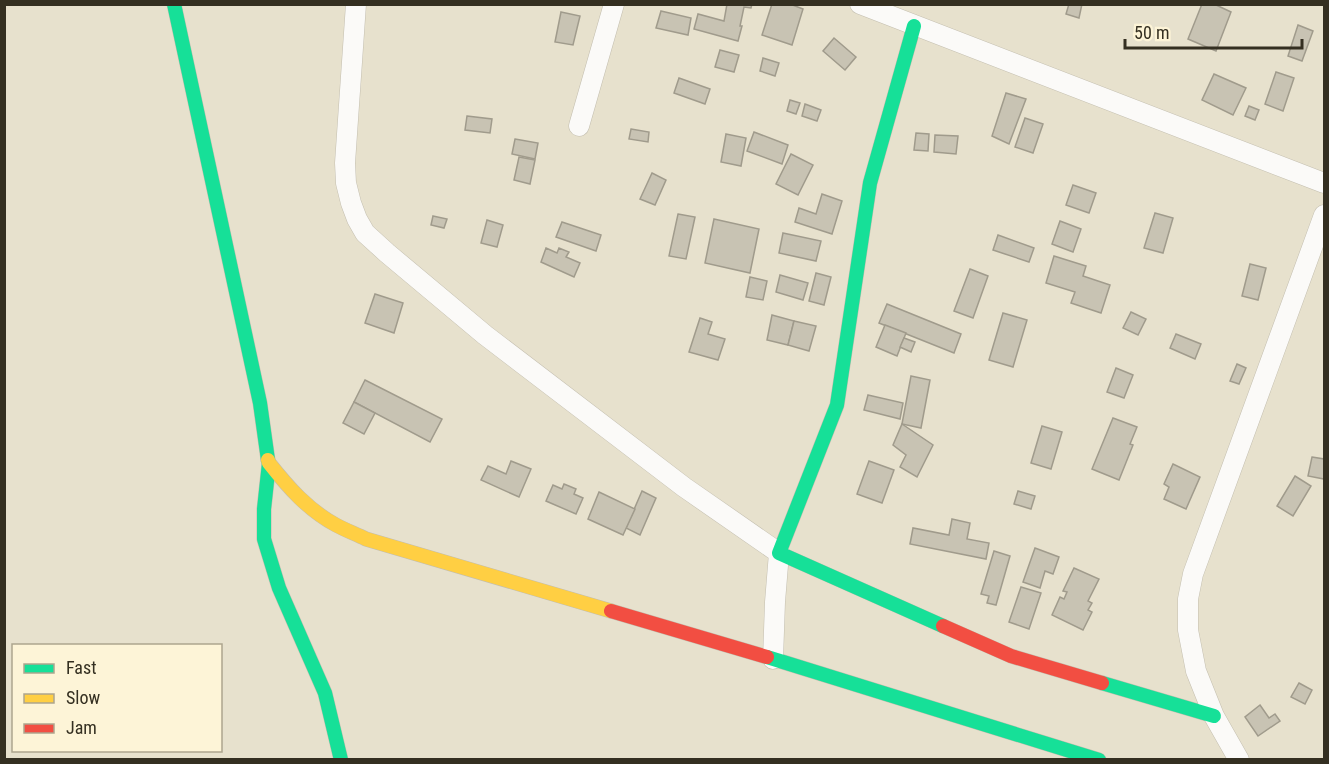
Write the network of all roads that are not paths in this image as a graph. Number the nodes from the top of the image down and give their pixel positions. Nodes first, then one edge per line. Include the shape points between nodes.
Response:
1 (174, 4) edge
2 (356, 4) edge
3 (614, 4) edge
4 (860, 4) edge
5 (914, 26) junction
6 (579, 126) dead end
7 (1324, 183) edge
8 (1324, 215) edge
9 (269, 463) junction
10 (779, 553) junction
11 (773, 659) junction
12 (1215, 716) junction
13 (341, 759) edge
14 (1099, 759) edge
15 (1239, 759) edge

1 - 9 street via 260,403
2 - 10 street via 345,163 351,203 365,233 485,335 684,487
3 - 6 street
4 - 5 street
5 - 7 street
5 - 10 street via 870,183 837,405
8 - 12 street via 1193,574 1188,630 1196,671
9 - 11 street via 308,505 334,524 366,539
9 - 13 street via 264,539 279,588 325,693
10 - 11 street
10 - 12 street via 1011,656
11 - 14 street
12 - 15 street

